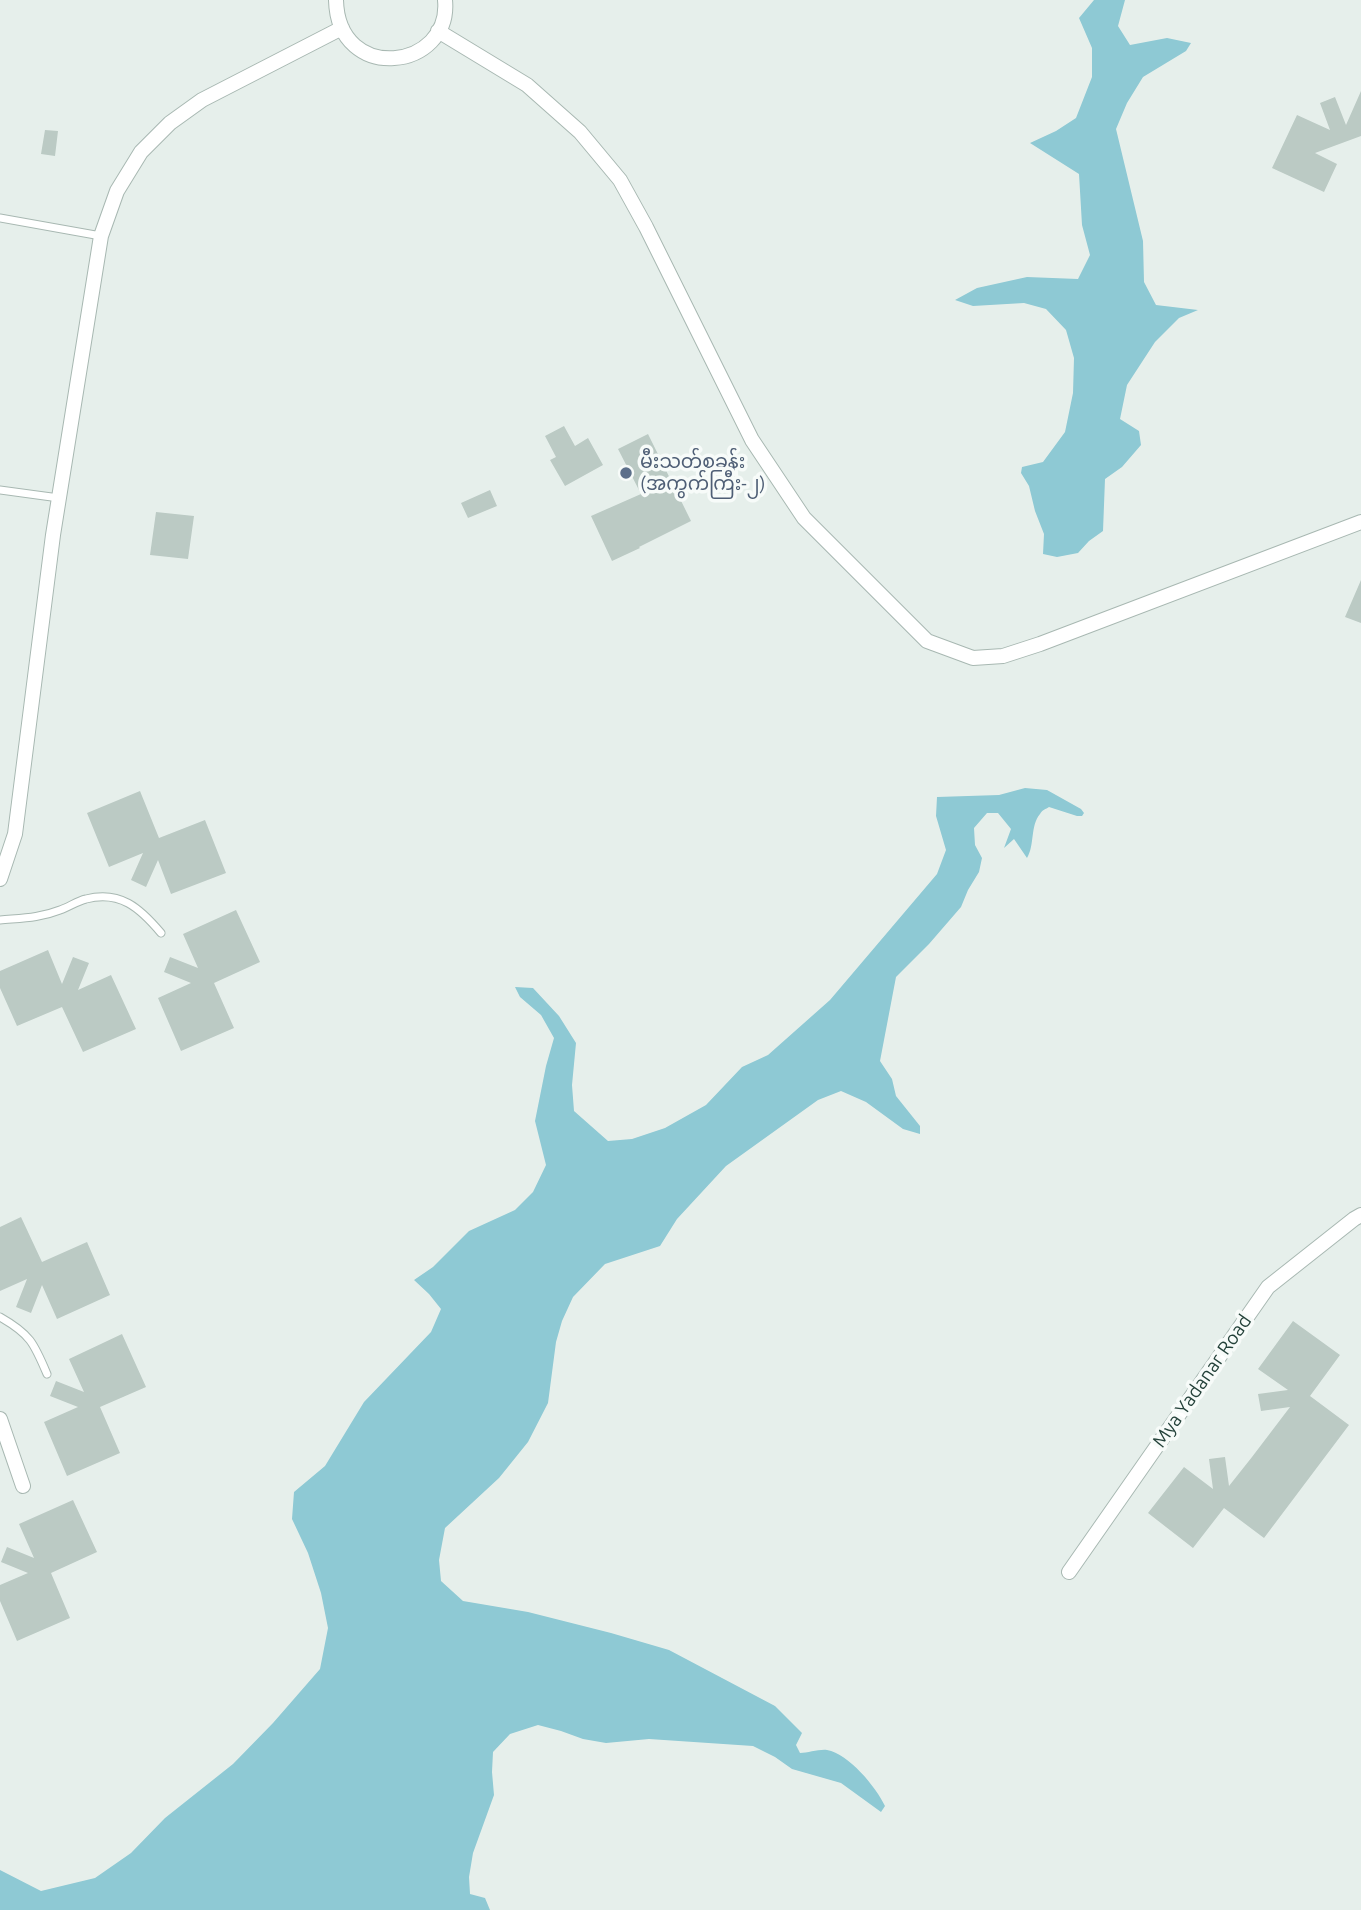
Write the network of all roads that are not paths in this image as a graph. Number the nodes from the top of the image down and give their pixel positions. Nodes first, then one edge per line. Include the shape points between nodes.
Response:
1 (336, 0) edge
2 (445, 0) edge
3 (342, 27) junction
4 (438, 31) junction
5 (0, 218) edge
6 (101, 236) junction
7 (0, 491) edge
8 (59, 498) junction
9 (1361, 522) edge
10 (0, 879) edge
11 (0, 919) edge
12 (161, 933) dead end
13 (1361, 1215) edge
14 (0, 1317) edge
15 (47, 1374) dead end
16 (0, 1419) edge
17 (23, 1486) dead end
18 (1069, 1572) dead end

1 - 3 street
2 - 4 street
3 - 4 street via 360,50 380,59 408,57 426,47
3 - 6 street via 202,100 170,123 141,152 117,191
4 - 9 street via 527,85 580,132 620,180 752,440 796,507 927,641 973,658 1003,656
5 - 6 lane
6 - 8 street
7 - 8 lane
8 - 10 street via 15,834
11 - 12 lane via 34,918 106,896 127,901
13 - 18 street, Mya Yadanar Road via 1268,1287
14 - 15 lane via 35,1345
16 - 17 street

